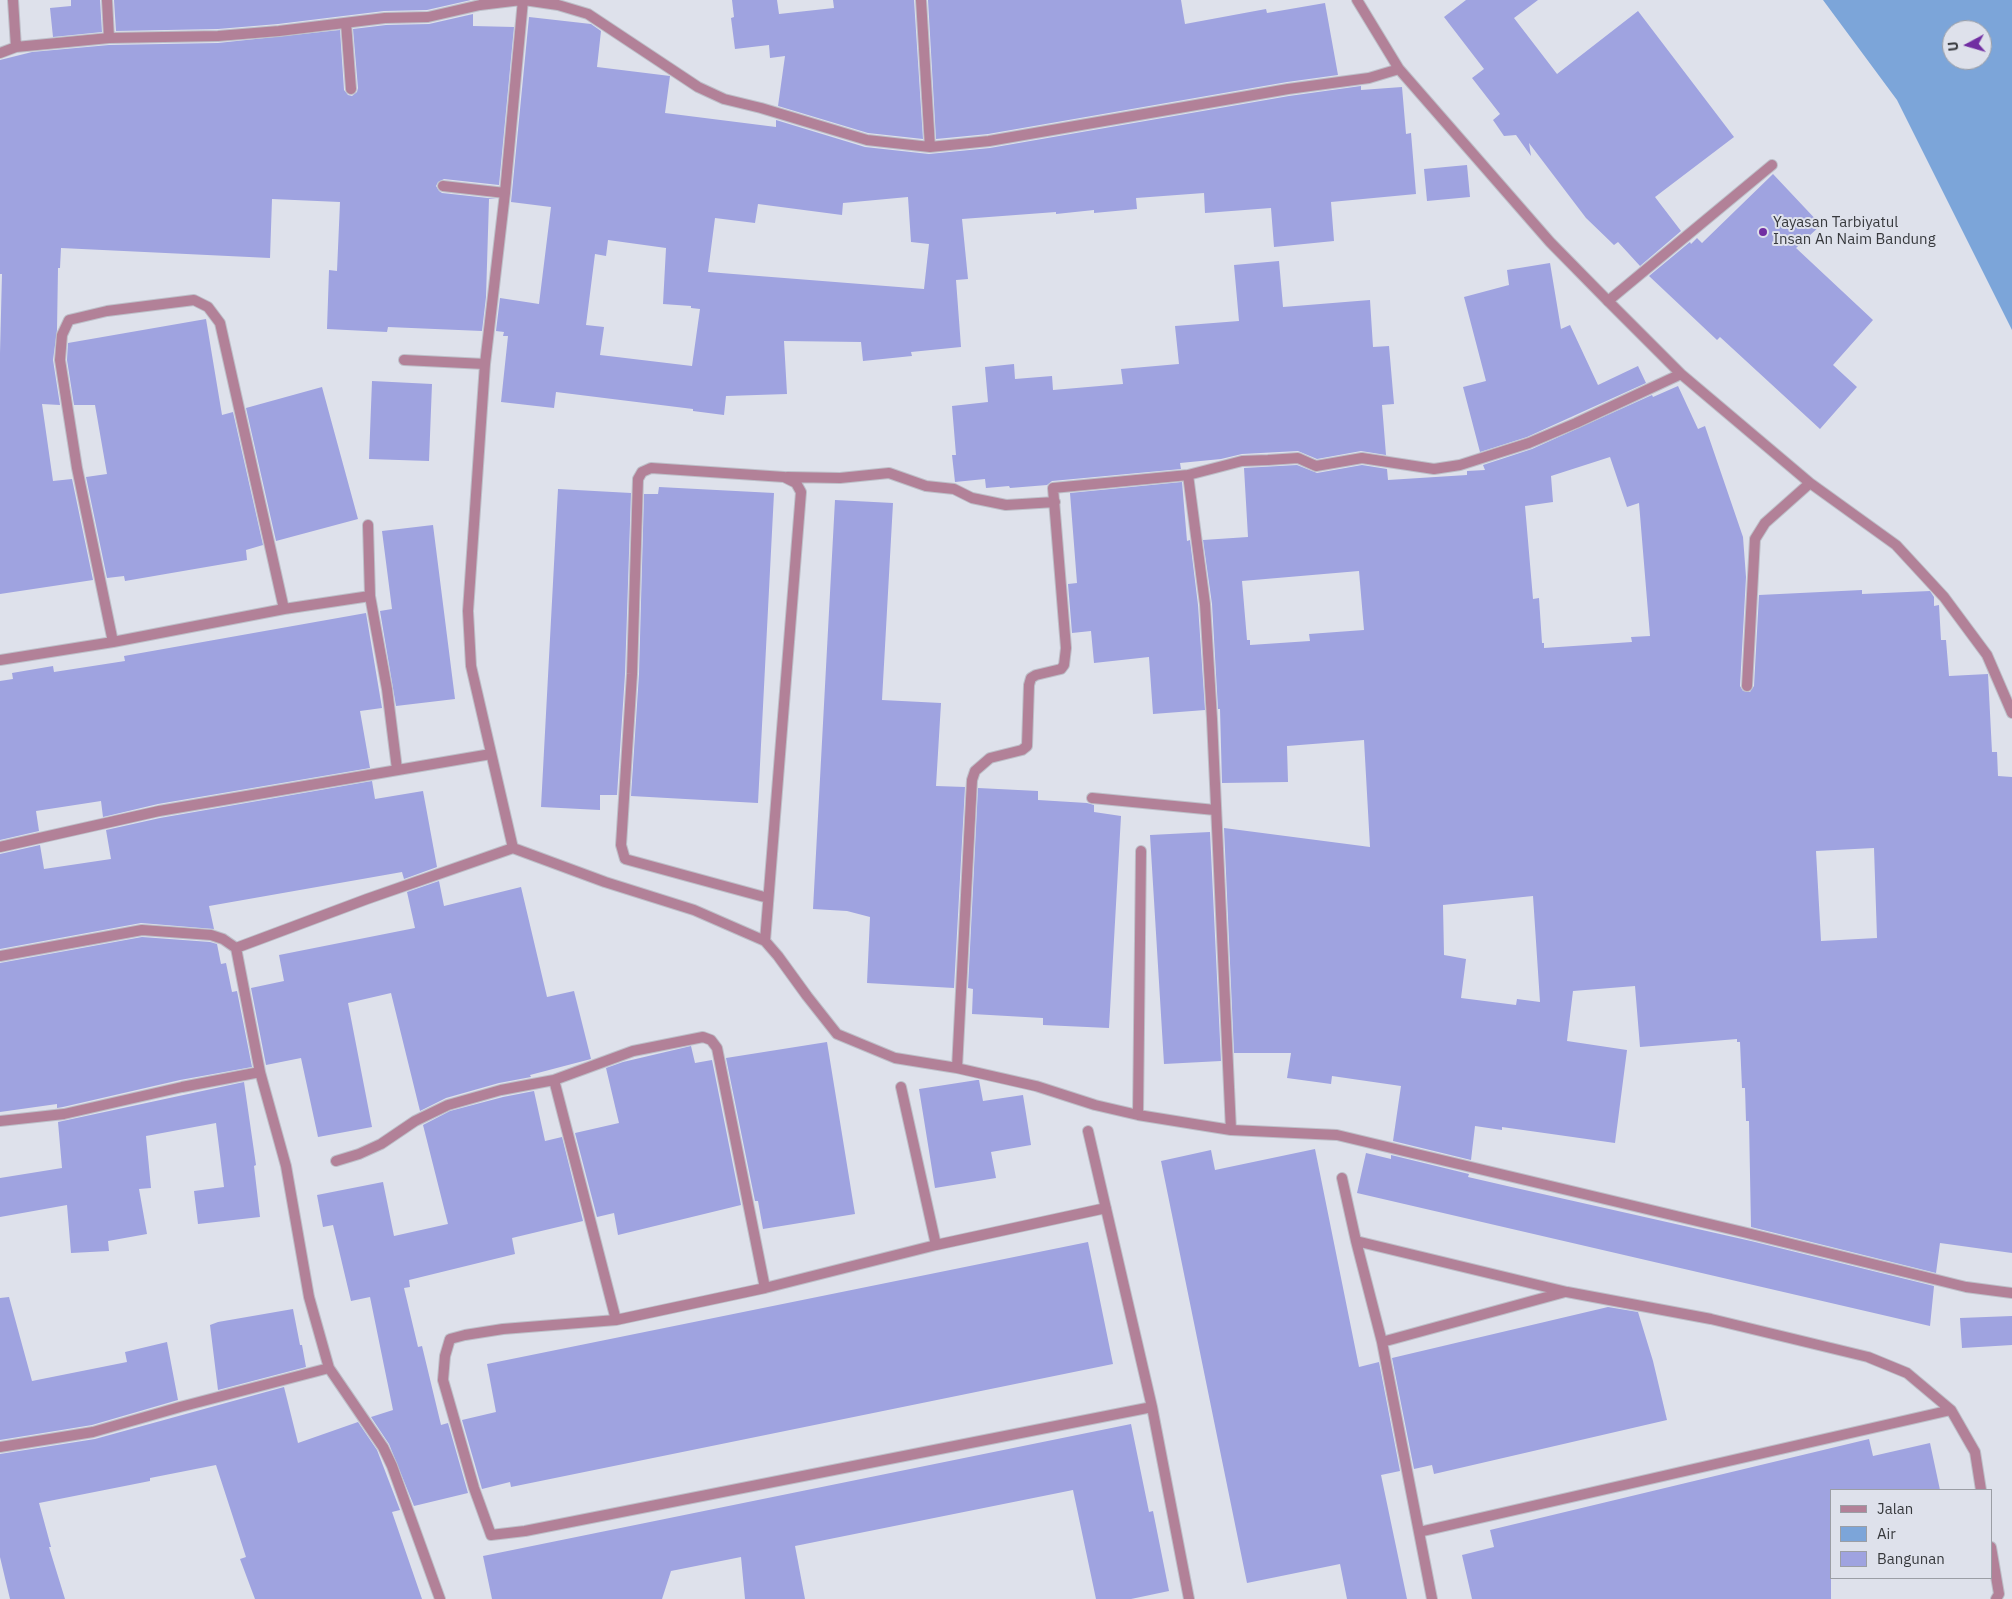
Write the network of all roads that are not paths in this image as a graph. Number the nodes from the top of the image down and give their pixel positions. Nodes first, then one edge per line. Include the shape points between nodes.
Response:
1 (13, 0) edge
2 (107, 0) edge
3 (523, 0) edge
4 (921, 0) edge
5 (1357, 0) edge
6 (346, 23) junction
7 (109, 38) junction
8 (16, 47) junction
9 (0, 52) edge
10 (1399, 69) junction
11 (351, 89) dead end
12 (930, 147) junction
13 (1772, 166) dead end
14 (443, 186) dead end
15 (505, 193) junction
16 (1608, 301) junction
17 (404, 360) dead end
18 (485, 364) junction
19 (1681, 374) junction
20 (1188, 475) junction
21 (784, 477) junction
22 (1810, 483) junction
23 (1055, 502) junction
24 (368, 524) dead end
25 (370, 596) junction
26 (284, 609) junction
27 (113, 642) junction
28 (0, 660) edge
29 (1747, 686) dead end
30 (2012, 713) edge
31 (491, 754) junction
32 (397, 769) junction
33 (1092, 798) dead end
34 (1215, 810) junction
35 (0, 847) edge
36 (513, 848) junction
37 (1142, 851) dead end
38 (768, 898) junction
39 (765, 941) junction
40 (236, 948) junction
41 (0, 956) edge
42 (957, 1068) junction
43 (260, 1072) junction
44 (554, 1080) junction
45 (901, 1086) dead end
46 (1138, 1115) junction
47 (0, 1121) edge
48 (1231, 1130) junction
49 (1088, 1131) dead end
50 (336, 1161) dead end
51 (1342, 1178) dead end
52 (1106, 1208) junction
53 (1356, 1241) junction
54 (936, 1245) junction
55 (765, 1288) junction
56 (1567, 1292) junction
57 (2012, 1293) edge
58 (616, 1320) junction
59 (1382, 1342) junction
60 (329, 1368) junction
61 (1152, 1407) junction
62 (1951, 1410) junction
63 (0, 1447) edge
64 (1981, 1489) edge
65 (1419, 1532) junction
66 (1992, 1552) edge
67 (440, 1599) edge
68 (1188, 1599) edge
69 (1432, 1599) edge
70 (1996, 1599) edge

1 - 8 street
2 - 7 street
3 - 6 street via 480,5 428,17
3 - 12 street via 588,14 698,87 724,99 867,140
3 - 15 street
4 - 12 street
5 - 10 street
6 - 7 street via 218,36
6 - 11 street
7 - 8 street
8 - 9 street
10 - 12 street via 1369,78 989,141
10 - 16 street via 1550,242
13 - 16 street
14 - 15 street
15 - 18 street
16 - 19 street
17 - 18 street
18 - 31 street via 468,611 471,666
19 - 20 street via 1529,443 1460,465 1434,469 1362,458 1316,466 1298,458 1242,461
19 - 22 street
20 - 23 street via 1054,488
20 - 34 street via 1205,604
21 - 23 street via 840,478 890,473 926,486 954,489 972,498 1006,505
21 - 38 street via 796,482 801,492
21 - 38 street via 651,468 642,472 638,479 632,674 621,845 625,859
22 - 29 street via 1765,523 1755,539
22 - 30 street via 1896,545 1944,597 1987,655
23 - 42 street via 1066,648 1064,665 1061,669 1031,678 1027,746 990,758 975,771 972,780
24 - 25 street
25 - 26 street
25 - 32 street
26 - 27 street
26 - 27 street via 220,323 208,307 194,300 107,311 69,320 62,335 60,360 77,468
27 - 28 street
31 - 32 street
31 - 36 street
32 - 35 street via 159,811
33 - 34 street
34 - 48 street
36 - 39 street via 694,910
36 - 40 street
37 - 46 street
38 - 39 street
39 - 42 street via 837,1034 895,1058
40 - 41 street via 211,935 142,930
40 - 43 street
42 - 46 street
43 - 47 street via 182,1086 64,1114
43 - 60 street via 286,1166 309,1298
44 - 50 street via 448,1105 415,1121 381,1144
44 - 55 street via 633,1051 703,1037 711,1040 717,1048
44 - 58 street
45 - 54 street
46 - 48 street
48 - 57 street via 1337,1135 1966,1287
49 - 52 street
51 - 53 street
52 - 54 street
52 - 61 street
53 - 56 street
53 - 59 street
54 - 55 street
55 - 58 street
56 - 59 street
56 - 62 street via 1711,1319 1868,1357 1908,1373
58 - 61 street via 503,1329 450,1340 442,1380 491,1536
59 - 65 street
60 - 63 street via 93,1432
60 - 67 street via 383,1447
61 - 68 street
62 - 64 street via 1975,1452
62 - 65 street
65 - 69 street
66 - 70 street via 1999,1594

